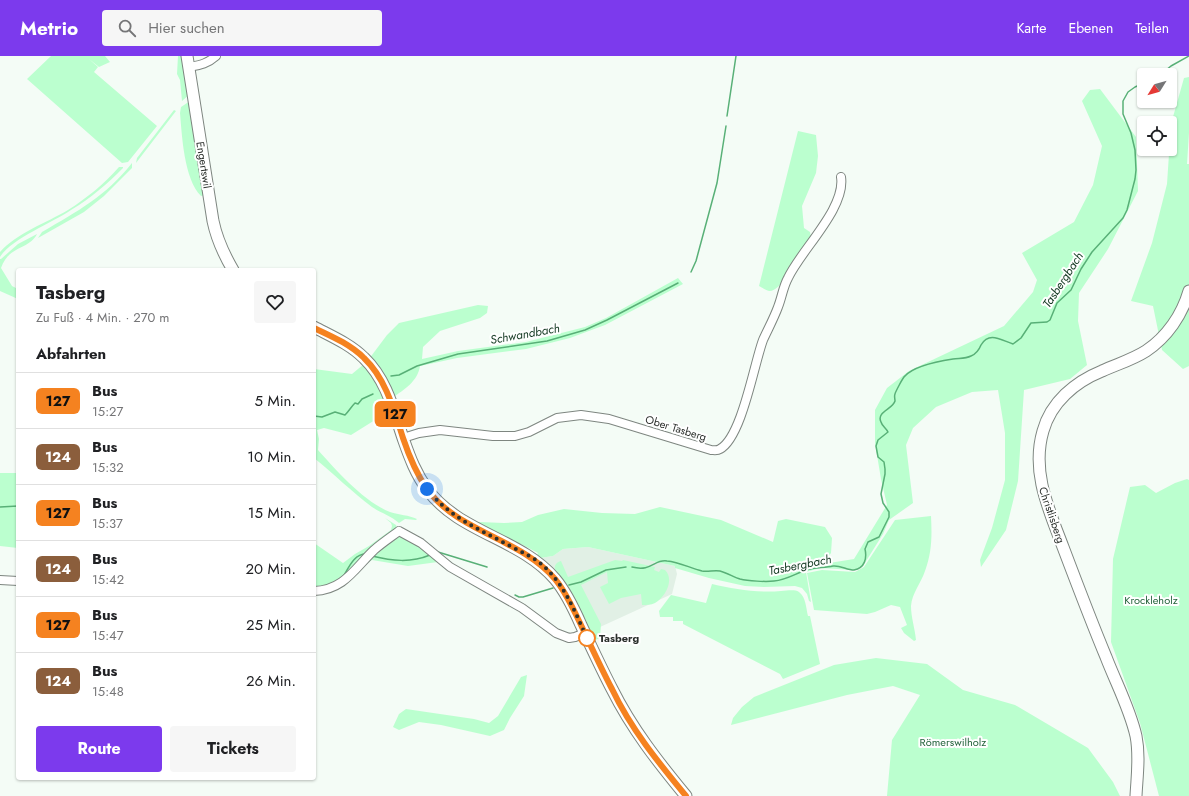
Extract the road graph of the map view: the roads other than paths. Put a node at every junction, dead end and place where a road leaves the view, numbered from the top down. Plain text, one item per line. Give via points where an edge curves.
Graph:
1 (216, 56) edge
2 (188, 62) edge
3 (841, 177) dead end
4 (232, 268) edge
5 (1189, 291) edge
6 (316, 329) edge
7 (403, 438) junction
8 (0, 580) edge
9 (16, 581) edge
10 (316, 591) edge
11 (585, 633) junction
12 (686, 796) edge
13 (1136, 796) edge

1 - 2 street via 202,65
2 - 4 main road, Engertswil via 217,240
3 - 7 street, Ober Tasberg via 840,194 832,210 787,279 761,345 742,414 730,439 722,448 711,450 609,419 581,415 557,418 509,437 440,430
5 - 13 main road, Christlisberg via 1177,318 1155,344 1134,357 1084,380 1063,397 1045,423 1040,447 1039,471 1044,497 1133,726 1138,752
6 - 7 main road via 336,337 364,357 378,375 390,399
7 - 11 main road via 418,476 436,500 456,516 544,567 565,592
8 - 9 street
10 - 11 street via 334,587 349,577 399,528 450,567 522,608 556,633 569,638
11 - 12 main road via 631,723

